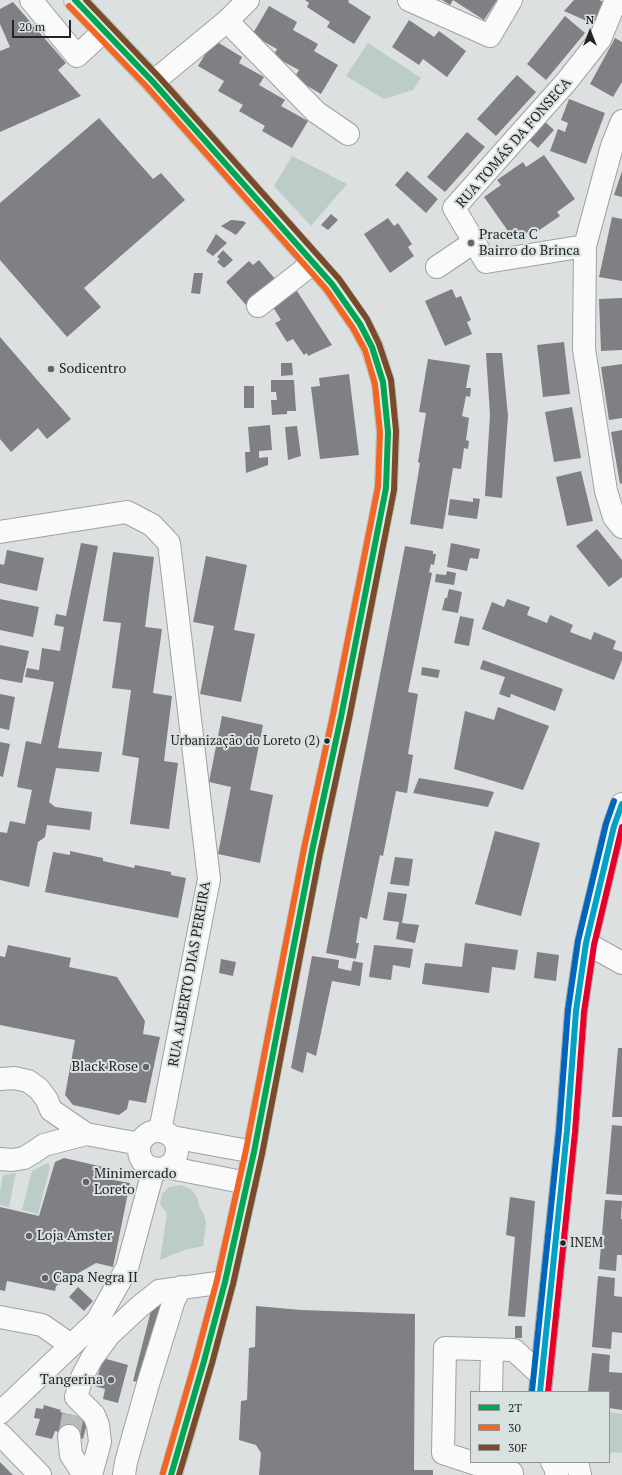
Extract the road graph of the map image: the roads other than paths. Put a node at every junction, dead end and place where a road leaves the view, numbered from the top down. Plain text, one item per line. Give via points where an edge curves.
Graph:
1 (30, 0) edge
2 (75, 0) edge
3 (409, 0) edge
4 (511, 0) edge
5 (616, 0) edge
6 (236, 8) edge
7 (104, 31) junction
8 (153, 82) junction
9 (622, 121) edge
10 (348, 134) dead end
11 (474, 242) junction
12 (585, 246) junction
13 (313, 263) junction
14 (437, 267) dead end
15 (258, 306) dead end
16 (622, 527) edge
17 (0, 532) edge
18 (622, 804) edge
19 (586, 943) junction
20 (622, 963) edge
21 (0, 1079) edge
22 (86, 1134) junction
23 (166, 1134) junction
24 (140, 1144) junction
25 (254, 1152) junction
26 (0, 1159) edge
27 (160, 1168) junction
28 (247, 1183) junction
29 (225, 1282) junction
30 (181, 1287) junction
31 (0, 1317) edge
32 (71, 1345) junction
33 (492, 1350) junction
34 (541, 1384) edge
35 (491, 1391) edge
36 (0, 1413) edge
37 (73, 1416) junction
38 (0, 1434) edge
39 (470, 1460) edge
40 (553, 1463) edge
41 (489, 1465) edge
42 (513, 1470) edge
43 (40, 1475) edge
44 (84, 1475) edge
45 (91, 1475) edge
46 (124, 1475) edge
47 (171, 1475) edge
48 (557, 1475) edge

1 - 7 street via 77,56
2 - 7 main road
3 - 4 street via 490,36
5 - 11 street, RUA TOMÁS DA FONSECA via 600,39 567,81 454,208
6 - 8 street
6 - 10 street via 316,112
7 - 8 main road
8 - 13 main road
9 - 12 street via 612,146
11 - 12 street, RUA TOMÁS DA FONSECA via 486,262
11 - 14 street
12 - 16 street via 584,349 606,491 614,517
13 - 15 street
13 - 25 main road via 360,324 372,347 384,382 388,432 386,488
17 - 23 street, RUA ALBERTO DIAS PEREIRA via 127,512 152,525 169,543 208,879
18 - 19 street via 614,826
19 - 20 street
19 - 34 street via 576,1011 567,1131
21 - 22 street via 28,1081 39,1089 51,1110
22 - 24 street
22 - 26 street via 44,1145 24,1158
23 - 24 street via 153,1131 142,1138
23 - 25 street
23 - 27 street via 177,1147 176,1153 175,1158
24 - 27 street via 139,1151 143,1162
25 - 28 main road
27 - 28 street
27 - 32 street via 127,1268 97,1321
28 - 29 main road
29 - 30 street
29 - 47 main road
30 - 37 street via 160,1291 109,1335 82,1377
30 - 46 street via 174,1300 148,1384
31 - 32 street via 42,1325
32 - 36 street
33 - 34 street via 514,1350
33 - 35 street
33 - 39 street via 445,1348 443,1453
37 - 44 street via 70,1455
37 - 45 street via 94,1415 98,1426 100,1442
38 - 43 street
40 - 48 street
41 - 42 street via 500,1472

